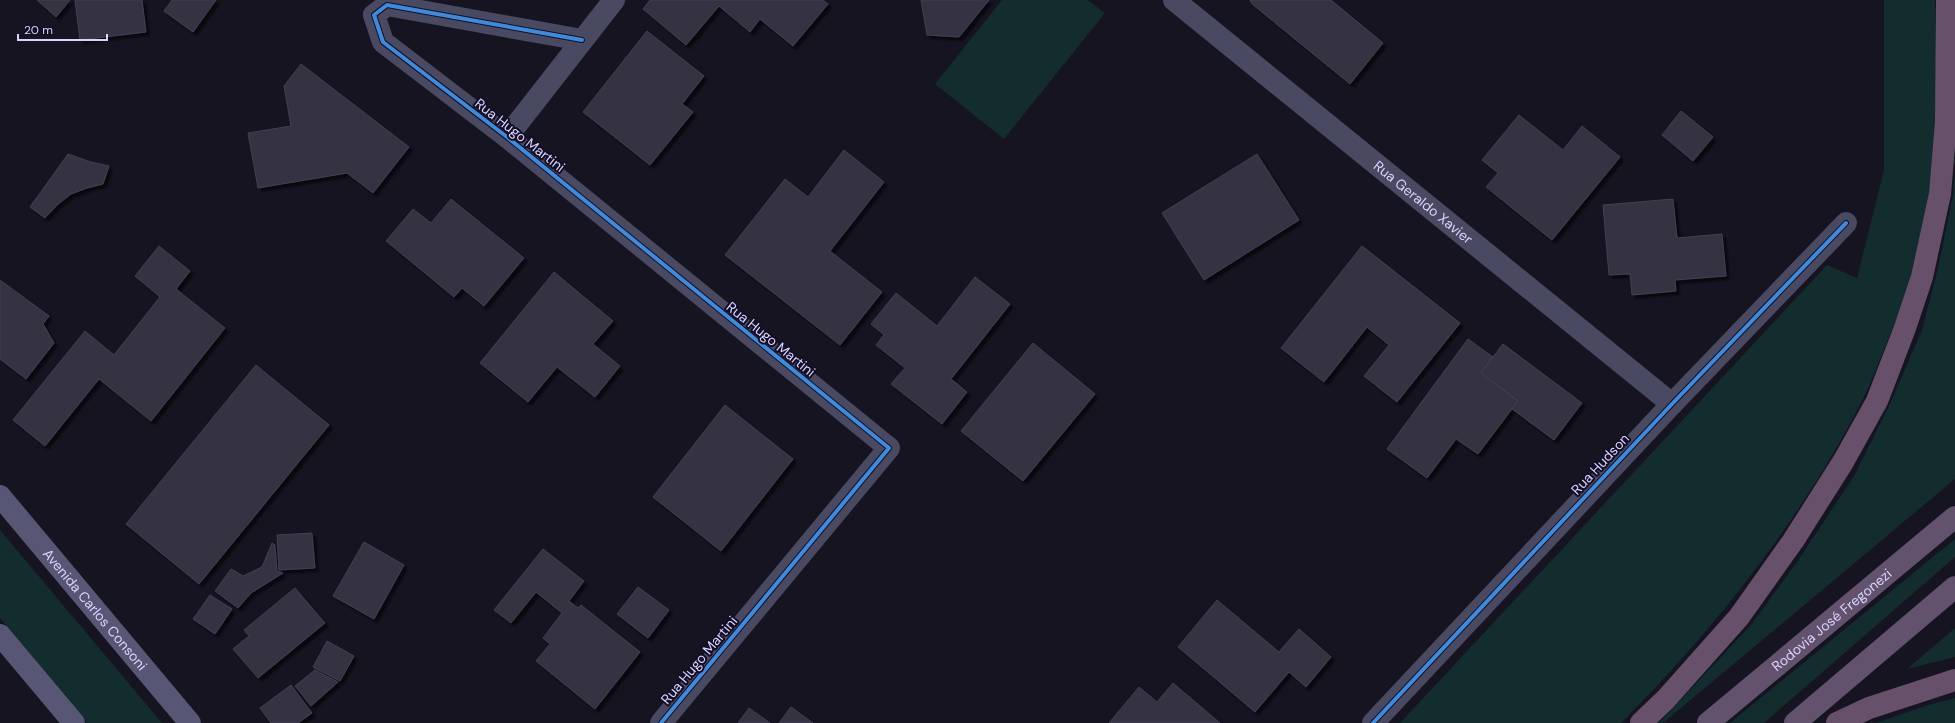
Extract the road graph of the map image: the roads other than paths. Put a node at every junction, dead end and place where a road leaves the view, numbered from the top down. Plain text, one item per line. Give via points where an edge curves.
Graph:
1 (614, 0) edge
2 (1947, 0) edge
3 (1180, 2) edge
4 (582, 40) junction
5 (507, 137) junction
6 (1846, 223) dead end
7 (1672, 404) junction
8 (0, 496) edge
9 (1955, 517) edge
10 (1955, 587) edge
11 (0, 635) edge
12 (1955, 680) edge
13 (74, 723) edge
14 (190, 723) edge
15 (661, 723) edge
16 (1373, 723) edge
17 (1642, 723) edge
18 (1708, 723) edge
19 (1795, 723) edge
20 (1837, 723) edge

1 - 4 street, Rua Hugo Martini
2 - 17 highway via 1946,122 1940,194 1922,278 1877,401 1844,462 1739,617
3 - 7 street, Rua Geraldo Xavier
4 - 5 street, Rua Hugo Martini
4 - 5 street, Rua Hugo Martini via 387,5 374,15 383,42
5 - 15 street, Rua Hugo Martini via 889,448
6 - 7 street, Rua Hudson
7 - 16 street, Rua Hudson
8 - 14 main road, Avenida Carlos Consoni
9 - 18 highway, Rodovia José Fregonezi
10 - 19 highway
11 - 13 main road
12 - 20 highway via 1869,708

